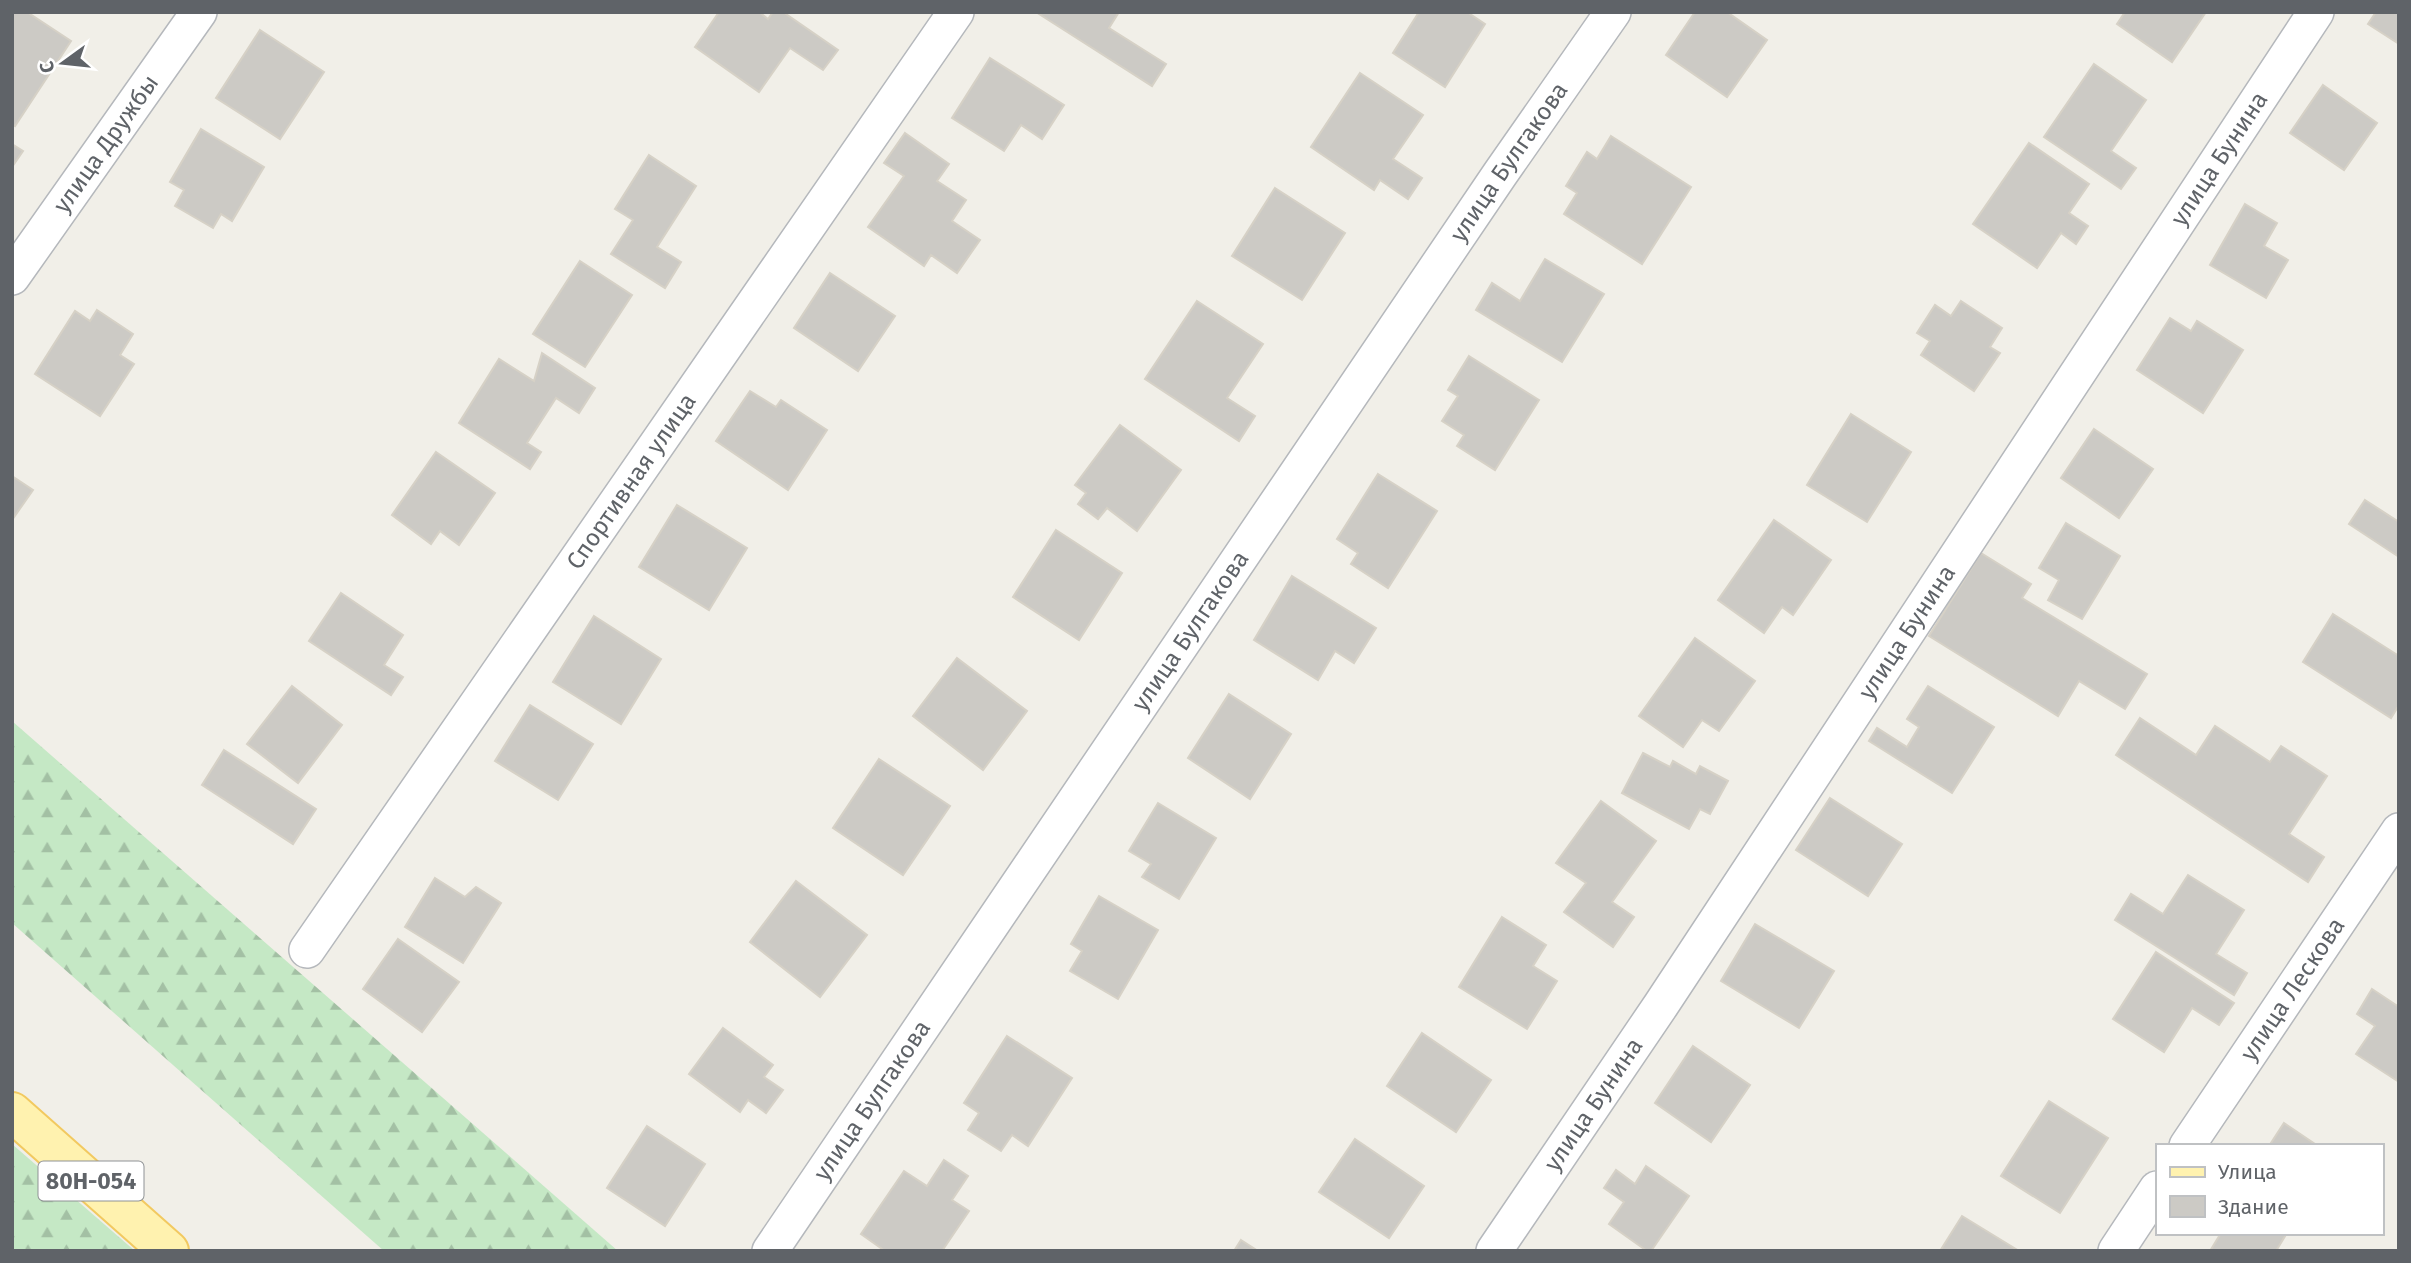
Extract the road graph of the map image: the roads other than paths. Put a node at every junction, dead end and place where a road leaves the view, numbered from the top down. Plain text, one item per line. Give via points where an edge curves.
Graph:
1 (199, 12) edge
2 (956, 12) edge
3 (1613, 12) edge
4 (2316, 12) edge
5 (12, 277) edge
6 (2399, 831) edge
7 (307, 950) dead end
8 (12, 1112) edge
9 (2188, 1144) edge
10 (2156, 1191) edge
11 (169, 1251) edge
12 (770, 1251) edge
13 (1493, 1251) edge
14 (2116, 1251) edge

1 - 5 street, улица Дружбы
2 - 7 street, Спортивная улица
3 - 12 street, улица Булгакова
4 - 13 street, улица Бунина via 1661,1005
6 - 9 street, улица Лескова
8 - 11 main road, 80Н-054
10 - 14 street

